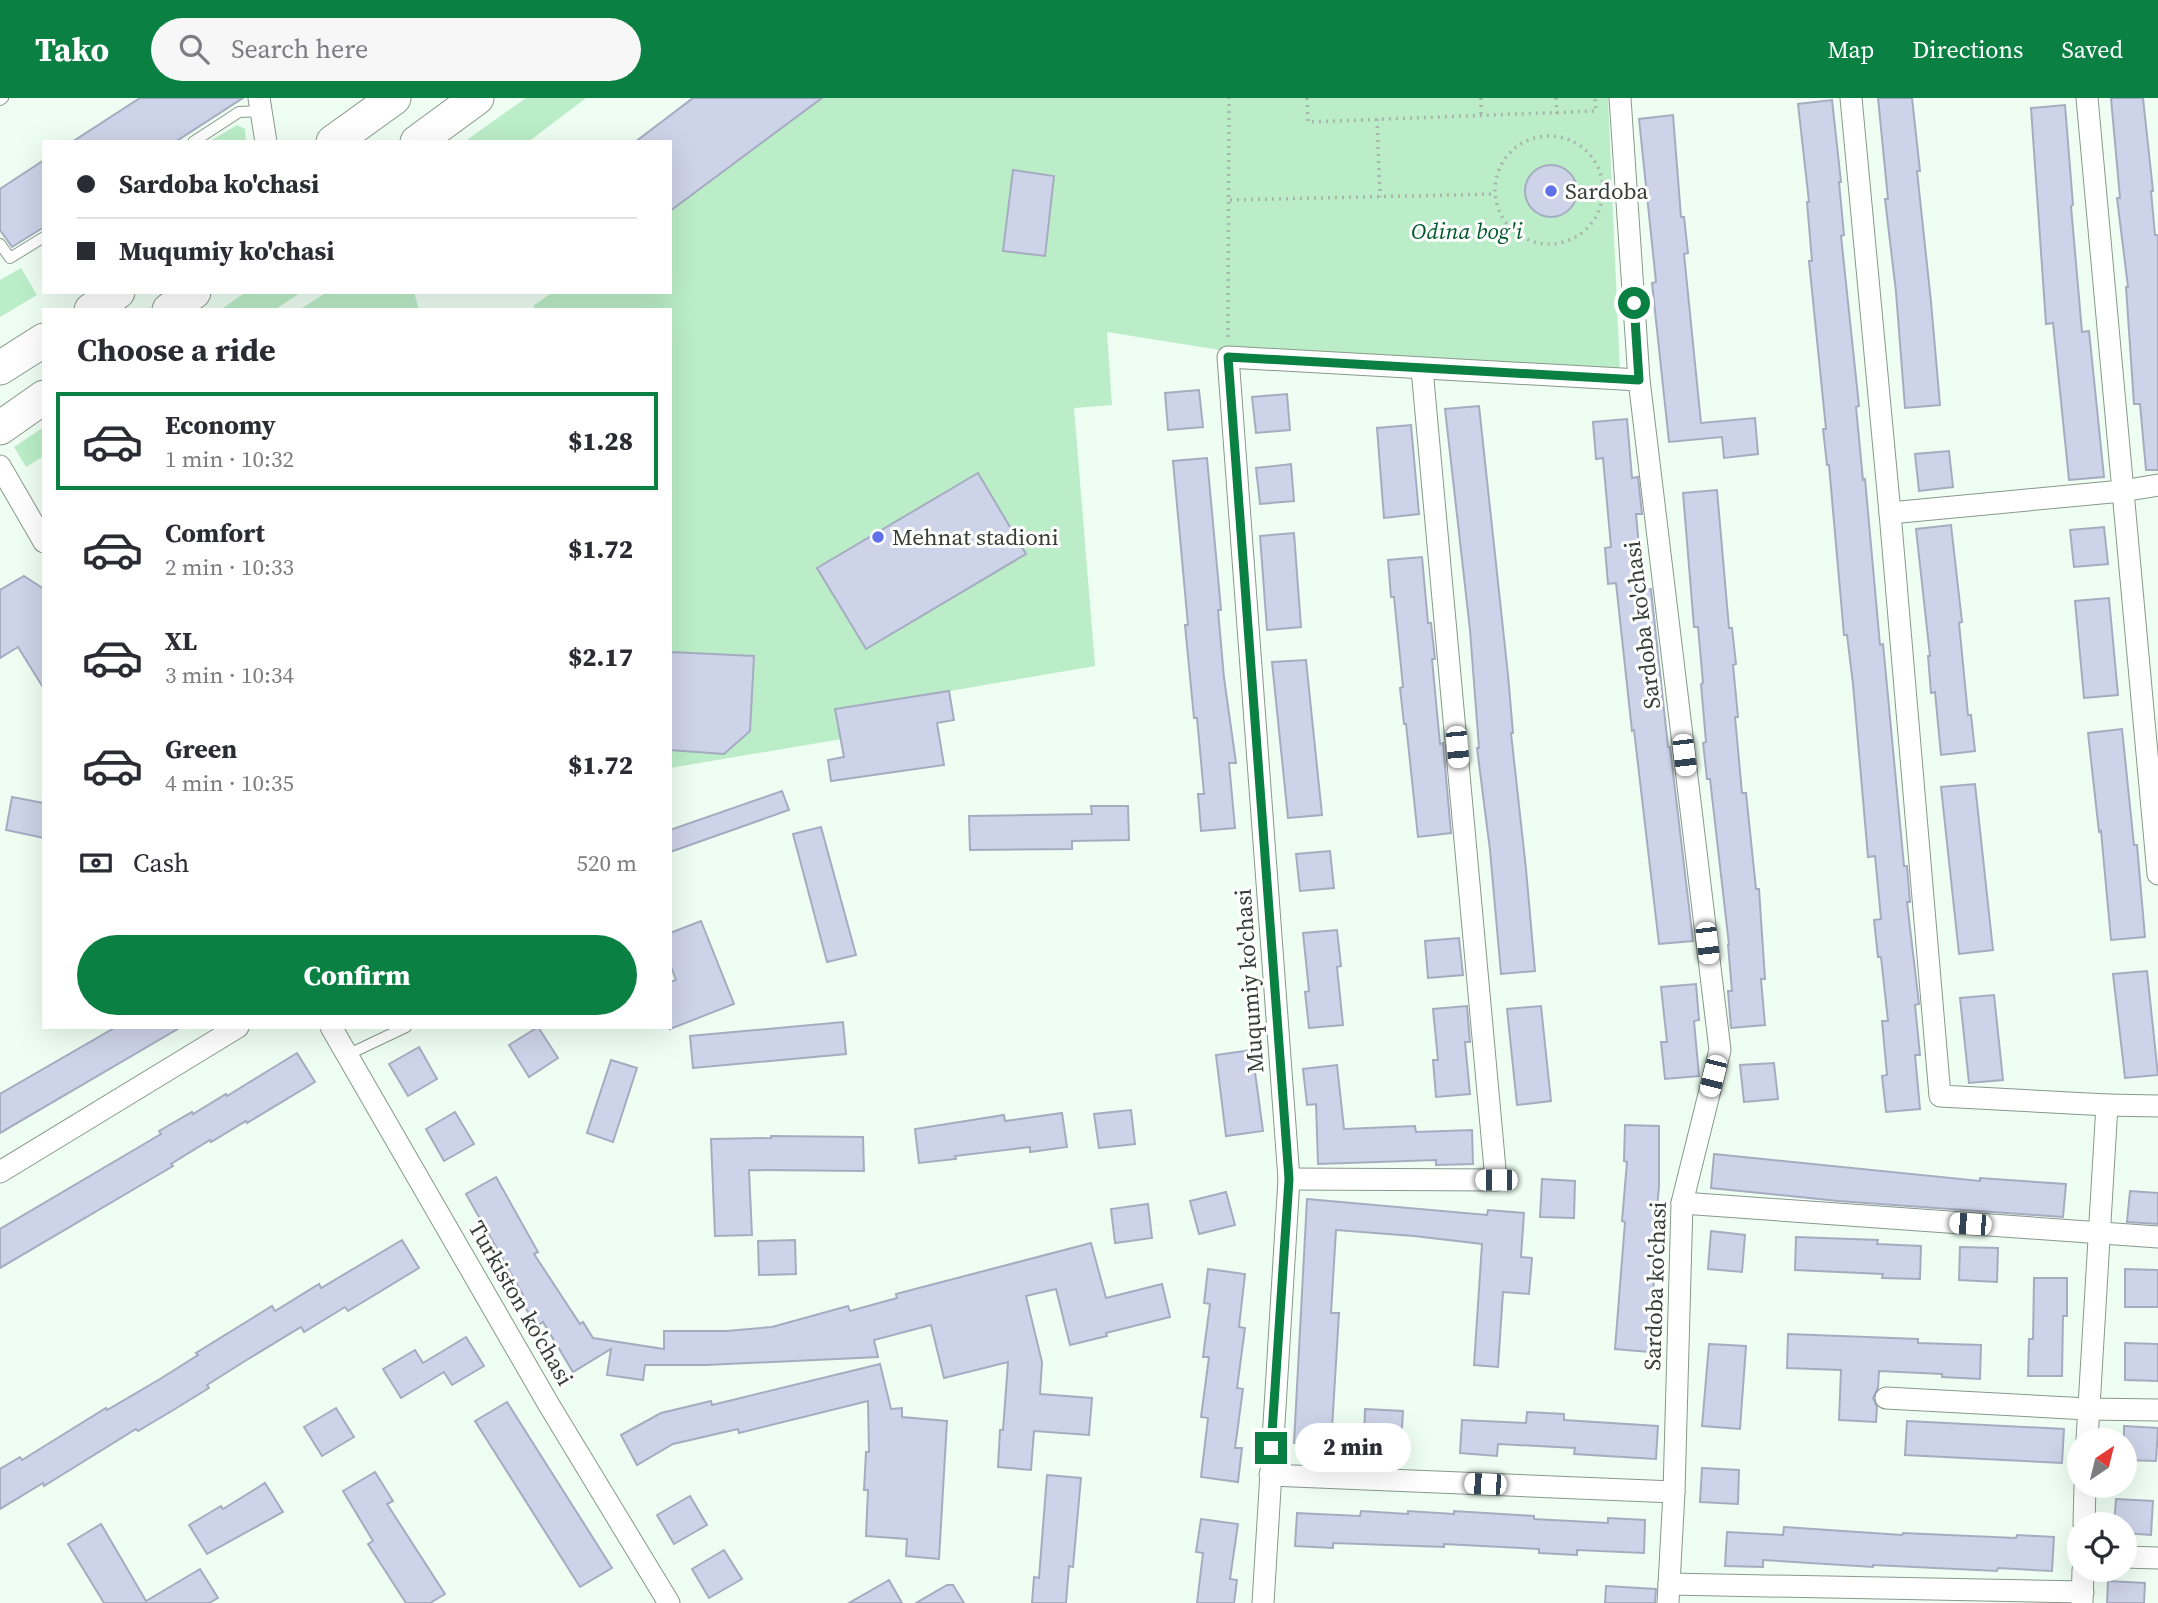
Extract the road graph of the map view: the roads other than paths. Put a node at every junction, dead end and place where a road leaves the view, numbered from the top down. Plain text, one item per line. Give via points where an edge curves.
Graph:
1 (394, 98) edge
2 (477, 98) edge
3 (1620, 98) edge
4 (1852, 98) edge
5 (2087, 98) edge
6 (260, 105) edge
7 (196, 140) edge
8 (266, 140) edge
9 (336, 140) edge
10 (420, 140) edge
11 (42, 238) edge
12 (0, 244) edge
13 (115, 294) edge
14 (191, 294) edge
15 (94, 308) edge
16 (172, 308) edge
17 (42, 341) edge
18 (0, 368) edge
19 (1422, 369) junction
20 (1639, 380) junction
21 (42, 398) edge
22 (0, 428) edge
23 (0, 466) edge
24 (2158, 485) edge
25 (2122, 491) junction
26 (1890, 513) junction
27 (42, 539) edge
28 (2158, 874) edge
29 (235, 1029) edge
30 (332, 1029) edge
31 (402, 1029) edge
32 (347, 1055) junction
33 (2108, 1105) junction
34 (2158, 1106) edge
35 (0, 1172) edge
36 (1289, 1179) junction
37 (1682, 1203) junction
38 (2101, 1233) junction
39 (2158, 1237) edge
40 (1886, 1398) dead end
41 (2088, 1409) junction
42 (2158, 1410) edge
43 (2087, 1428) edge
44 (1270, 1475) junction
45 (1674, 1492) junction
46 (2137, 1557) edge
47 (2158, 1558) edge
48 (1669, 1593) edge
49 (2082, 1598) edge
50 (669, 1603) edge
51 (1263, 1603) edge

1 - 9 main road
2 - 10 main road
3 - 20 street, Sardoba ko'chasi
4 - 26 street
5 - 25 street
6 - 7 lane
6 - 8 street
11 - 12 lane via 10,258
13 - 15 main road
14 - 16 main road
17 - 18 main road
19 - 20 street
19 - 36 street, Muqumiy ko'chasi via 1228,357
19 - 36 street via 1496,1180
20 - 37 street, Sardoba ko'chasi via 1720,1050
21 - 22 main road
23 - 27 street
24 - 25 street
25 - 26 street
25 - 28 street
26 - 33 street via 1940,1096
29 - 35 street
30 - 32 street, Turkiston ko'chasi
31 - 32 lane
32 - 50 street, Turkiston ko'chasi
33 - 34 street
33 - 38 street
36 - 44 street, Muqumiy ko'chasi
37 - 38 street
37 - 45 street, Sardoba ko'chasi
38 - 39 street
38 - 41 street
40 - 41 street
41 - 42 street
41 - 43 street
44 - 45 street
44 - 51 street, Muqumiy ko'chasi
45 - 48 street, Sardoba ko'chasi
46 - 47 street
48 - 49 street

